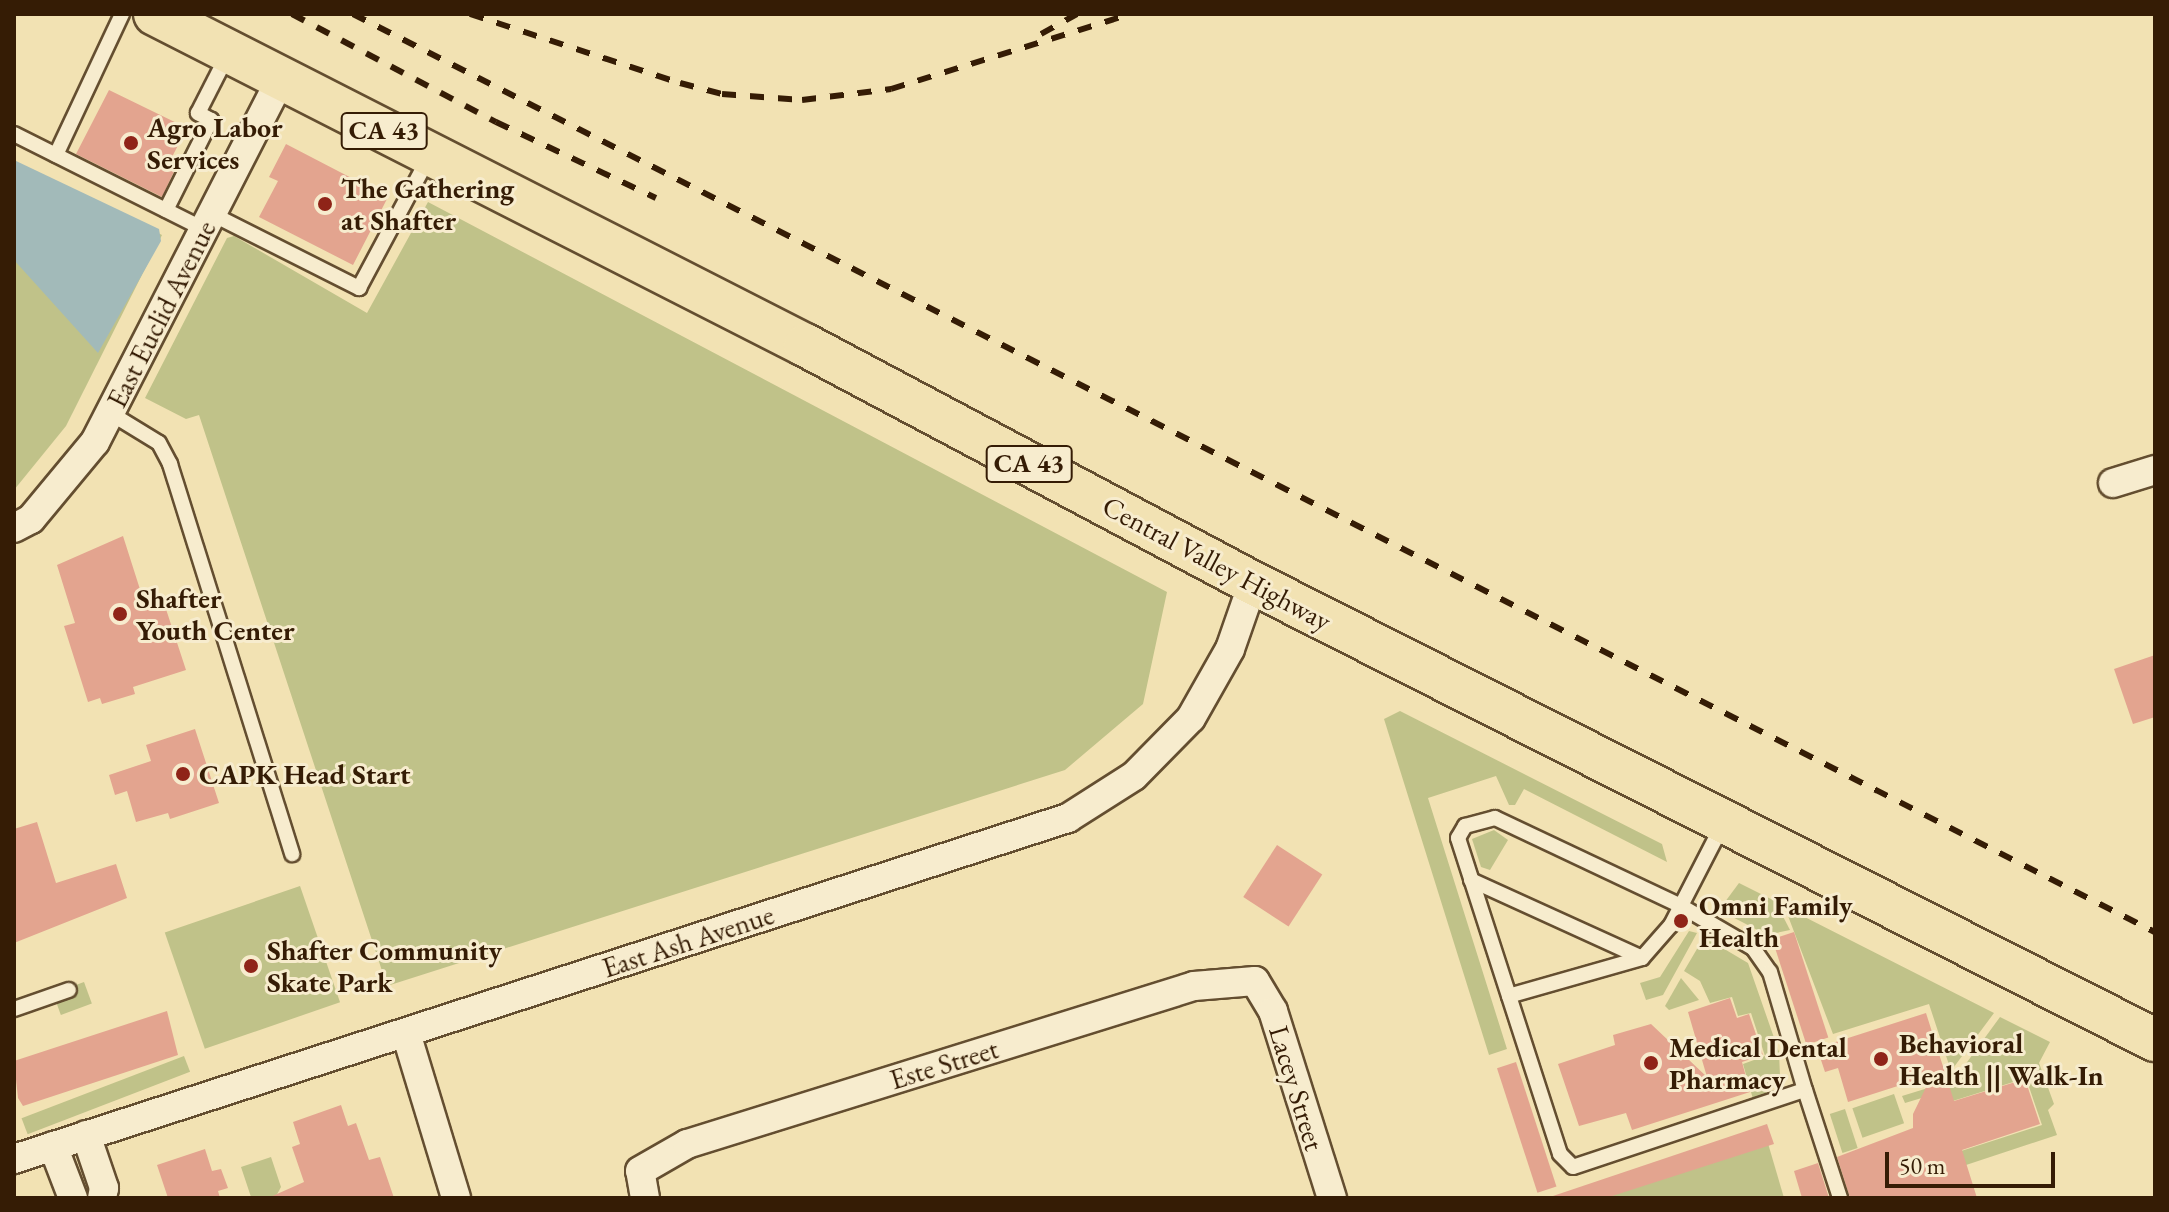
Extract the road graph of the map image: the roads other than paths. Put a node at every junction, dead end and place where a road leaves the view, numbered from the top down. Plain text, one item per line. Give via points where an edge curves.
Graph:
1 (122, 14) edge
2 (155, 14) edge
3 (229, 52) junction
4 (281, 78) junction
5 (14, 134) edge
6 (431, 154) junction
7 (56, 155) junction
8 (166, 210) junction
9 (208, 221) junction
10 (110, 413) junction
11 (2155, 470) edge
12 (2113, 483) dead end
13 (14, 528) edge
14 (1253, 583) junction
15 (1724, 823) junction
16 (292, 854) dead end
17 (1471, 880) junction
18 (1681, 906) junction
19 (1642, 958) junction
20 (1255, 981) joint
21 (69, 990) dead end
22 (1509, 996) junction
23 (14, 1009) edge
24 (406, 1033) junction
25 (2155, 1040) edge
26 (1805, 1090) junction
27 (86, 1135) junction
28 (53, 1146) junction
29 (14, 1159) edge
30 (643, 1184) edge
31 (73, 1198) edge
32 (102, 1198) edge
33 (456, 1198) edge
34 (1332, 1198) edge
35 (1840, 1198) edge

1 - 7 lane
2 - 3 main road, Central Valley Highway / CA 43
3 - 4 main road, Central Valley Highway / CA 43
3 - 8 lane via 198,113 211,120
4 - 6 main road, Central Valley Highway / CA 43
4 - 9 street, East Euclid Avenue
5 - 7 lane
6 - 9 lane via 359,288
6 - 14 main road, Central Valley Highway / CA 43
7 - 8 lane
8 - 9 lane
9 - 10 street, East Euclid Avenue
10 - 13 street, East Euclid Avenue via 95,442 31,519
10 - 16 lane via 159,443 170,464
11 - 12 street
14 - 15 main road, Central Valley Highway / CA 43
14 - 24 street, East Ash Avenue via 1230,649 1191,718 1134,776 1068,818
15 - 18 lane
15 - 25 main road, Central Valley Highway / CA 43
17 - 18 lane via 1458,838 1462,830 1473,823 1505,819
17 - 19 lane
17 - 22 lane
18 - 19 lane
18 - 26 lane via 1753,948 1764,960
19 - 22 lane
20 - 30 street, Este Street via 1194,986 687,1144
20 - 34 street, Lacey Street via 1273,1011
21 - 23 lane
22 - 26 lane via 1560,1154 1573,1167
24 - 27 street, East Ash Avenue
24 - 33 street
26 - 35 lane
27 - 28 street, East Ash Avenue
27 - 32 street via 104,1188
28 - 29 street, East Ash Avenue
28 - 31 street

